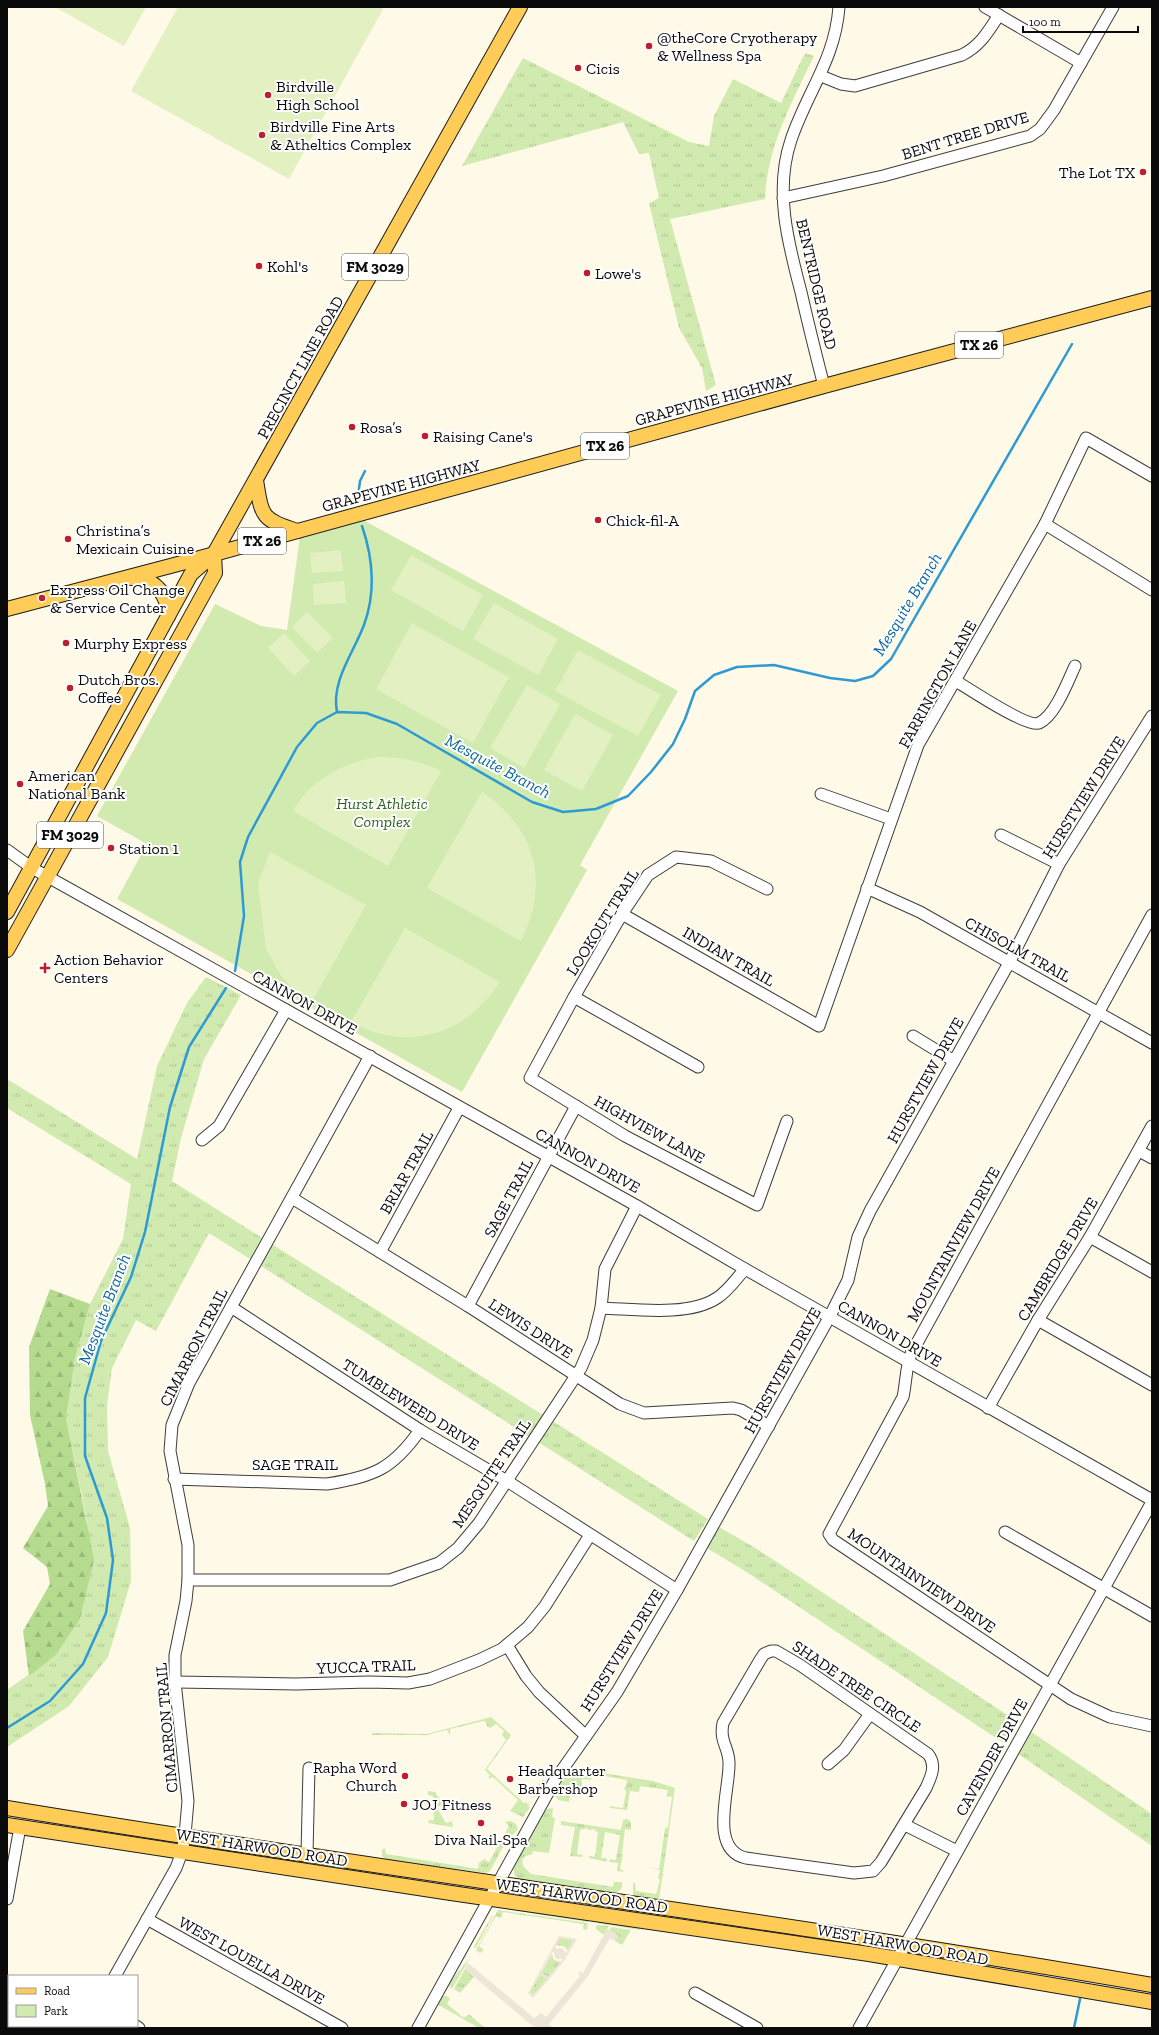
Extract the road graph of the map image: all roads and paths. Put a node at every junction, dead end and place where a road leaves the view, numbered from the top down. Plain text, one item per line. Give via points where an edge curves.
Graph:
1 (520, 7) edge
2 (839, 7) edge
3 (985, 7) edge
4 (1113, 7) edge
5 (999, 15) junction
6 (1081, 63) junction
7 (821, 76) junction
8 (783, 198) junction
9 (1152, 298) edge
10 (824, 386) junction
11 (1152, 476) edge
12 (256, 480) junction
13 (1045, 524) junction
14 (298, 531) junction
15 (214, 554) junction
16 (120, 579) junction
17 (1152, 590) edge
18 (7, 609) edge
19 (168, 616) junction
20 (1075, 666) dead end
21 (134, 680) junction
22 (956, 681) junction
23 (1152, 716) edge
24 (108, 728) junction
25 (124, 737) junction
26 (107, 769) junction
27 (821, 794) dead end
28 (891, 819) junction
29 (1001, 835) dead end
30 (7, 850) edge
31 (1059, 864) junction
32 (32, 868) junction
33 (47, 876) junction
34 (867, 888) junction
35 (767, 889) dead end
36 (7, 912) edge
37 (622, 914) junction
38 (1152, 915) edge
39 (7, 950) edge
40 (1010, 963) junction
41 (574, 997) junction
42 (286, 1010) junction
43 (1099, 1012) junction
44 (819, 1026) joint
45 (914, 1036) dead end
46 (1152, 1043) edge
47 (370, 1056) junction
48 (954, 1061) junction
49 (698, 1067) dead end
50 (530, 1078) joint
51 (576, 1106) junction
52 (459, 1108) junction
53 (788, 1121) dead end
54 (1152, 1126) edge
55 (202, 1140) dead end
56 (1139, 1151) junction
57 (548, 1157) junction
58 (1152, 1158) edge
59 (292, 1198) junction
60 (637, 1206) junction
61 (1090, 1237) junction
62 (380, 1252) junction
63 (745, 1269) junction
64 (1152, 1272) edge
65 (468, 1306) junction
66 (231, 1307) junction
67 (601, 1308) junction
68 (830, 1316) junction
69 (1038, 1320) junction
70 (907, 1362) junction
71 (575, 1376) junction
72 (1152, 1385) edge
73 (988, 1408) junction
74 (769, 1426) junction
75 (420, 1430) junction
76 (174, 1478) junction
77 (507, 1481) junction
78 (1152, 1501) edge
79 (1005, 1532) dead end
80 (590, 1535) junction
81 (188, 1580) junction
82 (1104, 1589) junction
83 (677, 1590) junction
84 (1152, 1616) edge
85 (507, 1645) junction
86 (176, 1682) junction
87 (1050, 1685) junction
88 (870, 1714) junction
89 (1152, 1726) edge
90 (586, 1736) junction
91 (828, 1764) dead end
92 (309, 1768) dead end
93 (7, 1808) edge
94 (904, 1825) junction
95 (13, 1826) edge
96 (185, 1835) junction
97 (957, 1851) junction
98 (182, 1852) junction
99 (307, 1854) junction
100 (498, 1883) junction
101 (489, 1898) junction
102 (7, 1899) edge
103 (147, 1919) junction
104 (906, 1944) junction
105 (898, 1959) junction
106 (116, 1975) edge
107 (1152, 1985) edge
108 (695, 1993) dead end
109 (1152, 2002) edge
110 (342, 2028) edge
111 (418, 2028) edge
112 (757, 2028) edge
113 (859, 2028) edge

1 - 12 main road, PRECINCT LINE ROAD / FM 3029
2 - 7 street, BENTRIDGE ROAD via 833,44
3 - 5 street
4 - 6 street, BENT TREE DRIVE
5 - 6 street
5 - 7 street via 984,39 962,55 855,86 841,84
6 - 8 street, BENT TREE DRIVE via 1054,110 1040,129 1030,136 883,176
7 - 8 street, BENTRIDGE ROAD via 791,140 786,158
8 - 10 street, BENTRIDGE ROAD via 785,228
9 - 10 main road, GRAPEVINE HIGHWAY / TX 26
10 - 14 main road, GRAPEVINE HIGHWAY / TX 26
11 - 13 street, FARRINGTON LANE via 1086,438
12 - 14 main road via 260,504 267,518 275,524
12 - 15 main road, PRECINCT LINE ROAD / FM 3029
13 - 17 street
13 - 22 street, FARRINGTON LANE
14 - 15 main road, GRAPEVINE HIGHWAY / TX 26
15 - 16 main road, GRAPEVINE HIGHWAY / TX 26
15 - 19 main road, PRECINCT LINE ROAD / FM 3029 via 191,574
15 - 25 main road, FM 3029 via 215,573
16 - 18 main road, GRAPEVINE HIGHWAY / TX 26
16 - 19 main road via 136,578 151,582 165,595
19 - 21 main road, PRECINCT LINE ROAD / FM 3029
20 - 22 street via 1057,702 1048,716 1038,724 1031,724 1018,718
21 - 24 main road, PRECINCT LINE ROAD / FM 3029
21 - 25 main road via 132,694 120,724
22 - 28 street, FARRINGTON LANE via 918,745
23 - 31 street, HURSTVIEW DRIVE
24 - 26 main road via 114,735 104,760
24 - 32 main road, PRECINCT LINE ROAD / FM 3029
25 - 26 main road, FM 3029
26 - 33 main road, FM 3029
27 - 28 street
28 - 34 street, FARRINGTON LANE
29 - 31 street
30 - 32 street, CANNON DRIVE
31 - 40 street, HURSTVIEW DRIVE
32 - 33 street, CANNON DRIVE
32 - 36 main road, PRECINCT LINE ROAD / FM 3029
33 - 39 main road, FM 3029
33 - 42 street, CANNON DRIVE
34 - 40 street, CHISOLM TRAIL via 920,912
34 - 44 street, FARRINGTON LANE
35 - 37 street, LOOKOUT TRAIL via 711,861 676,857 648,875
37 - 41 street, LOOKOUT TRAIL
37 - 44 street, INDIAN TRAIL
38 - 43 street, MOUNTAINVIEW DRIVE
40 - 43 street, CHISOLM TRAIL
40 - 48 street, HURSTVIEW DRIVE
41 - 49 street
41 - 50 street, LOOKOUT TRAIL
42 - 47 street, CANNON DRIVE
42 - 55 street via 219,1126
43 - 46 street, CHISOLM TRAIL
43 - 70 street, MOUNTAINVIEW DRIVE
45 - 48 street
47 - 52 street, CANNON DRIVE
47 - 59 street, CIMARRON TRAIL
48 - 68 street, HURSTVIEW DRIVE via 865,1221 858,1237 848,1280
50 - 51 street, HIGHVIEW LANE
51 - 53 street, HIGHVIEW LANE via 625,1136 757,1205
51 - 57 street, SAGE TRAIL
52 - 57 street, CANNON DRIVE
52 - 62 street, BRIAR TRAIL
54 - 56 street, CAMBRIDGE DRIVE
56 - 58 street
56 - 61 street, CAMBRIDGE DRIVE
57 - 60 street, CANNON DRIVE
57 - 65 street, SAGE TRAIL
59 - 62 street, LEWIS DRIVE
59 - 66 street, CIMARRON TRAIL
60 - 63 street, CANNON DRIVE
60 - 67 street, MESQUITE TRAIL via 605,1269
61 - 64 street
61 - 69 street, CAMBRIDGE DRIVE
62 - 65 street, LEWIS DRIVE
63 - 67 street via 723,1294 700,1305 669,1310
63 - 68 street, CANNON DRIVE
65 - 71 street, LEWIS DRIVE
66 - 75 street, TUMBLEWEED DRIVE
66 - 76 street, CIMARRON TRAIL via 189,1383 172,1425 170,1451
67 - 71 street, MESQUITE TRAIL via 593,1340
68 - 70 street, CANNON DRIVE
68 - 74 street, HURSTVIEW DRIVE
69 - 72 street
69 - 73 street, CAMBRIDGE DRIVE
70 - 73 street, CANNON DRIVE
70 - 87 street, MOUNTAINVIEW DRIVE via 908,1373 903,1397 829,1534 833,1540
71 - 74 street, LEWIS DRIVE via 620,1404 644,1413 733,1408
71 - 77 street, MESQUITE TRAIL
73 - 78 street, CANNON DRIVE
74 - 83 street, HURSTVIEW DRIVE
75 - 76 street, SAGE TRAIL via 409,1446 385,1467 369,1475 341,1482 327,1484
75 - 77 street, TUMBLEWEED DRIVE
76 - 81 street, CIMARRON TRAIL via 188,1545
77 - 80 street, TUMBLEWEED DRIVE
77 - 81 street, MESQUITE TRAIL via 479,1524 458,1548 438,1563 408,1575 383,1580
78 - 82 street, CAVENDER DRIVE
79 - 82 street
80 - 83 street, TUMBLEWEED DRIVE
80 - 85 street, YUCCA TRAIL via 545,1606 528,1627
81 - 86 street, CIMARRON TRAIL via 175,1655
82 - 84 street
82 - 87 street, CAVENDER DRIVE
83 - 90 street, HURSTVIEW DRIVE via 617,1692
85 - 86 street, YUCCA TRAIL via 479,1660 430,1679 408,1683
85 - 90 street via 539,1692
86 - 96 street, CIMARRON TRAIL via 188,1801
87 - 89 street, MOUNTAINVIEW DRIVE via 1096,1712
87 - 97 street, CAVENDER DRIVE
88 - 91 street via 844,1750
88 - 94 street, SHADE TREE CIRCLE via 932,1759 931,1776
88 - 94 street, SHADE TREE CIRCLE via 776,1651 764,1654 723,1723 721,1734 730,1764 724,1822 725,1841 730,1851 746,1858 854,1873 869,1872 881,1862
90 - 100 street, HURSTVIEW DRIVE via 555,1780
92 - 99 street
93 - 96 main road, WEST HARWOOD ROAD
94 - 97 street
95 - 98 main road, WEST HARWOOD ROAD
95 - 102 street
96 - 98 street, CIMARRON TRAIL
96 - 99 main road, WEST HARWOOD ROAD
97 - 104 street, CAVENDER DRIVE
98 - 101 main road, WEST HARWOOD ROAD
98 - 103 street, CIMARRON TRAIL via 176,1868
99 - 100 main road, WEST HARWOOD ROAD
100 - 101 street, HURSTVIEW DRIVE
100 - 104 main road, WEST HARWOOD ROAD
101 - 105 main road, WEST HARWOOD ROAD
101 - 111 street, HURSTVIEW DRIVE
103 - 106 street, CIMARRON TRAIL
103 - 110 street, WEST LOUELLA DRIVE
104 - 105 street, CAVENDER DRIVE
104 - 107 main road, WEST HARWOOD ROAD
105 - 109 main road, WEST HARWOOD ROAD
105 - 113 street, CAVENDER DRIVE
108 - 112 street

